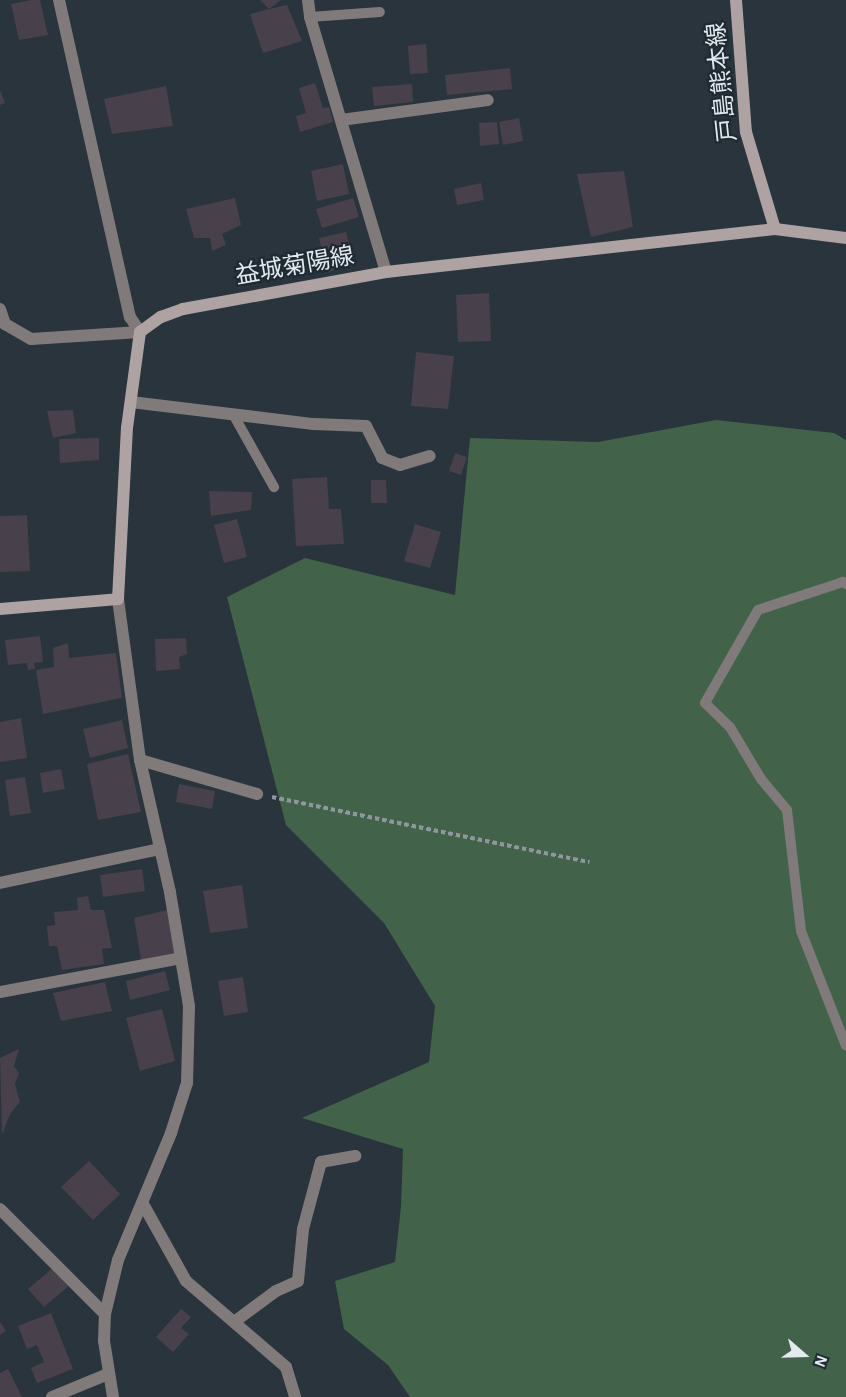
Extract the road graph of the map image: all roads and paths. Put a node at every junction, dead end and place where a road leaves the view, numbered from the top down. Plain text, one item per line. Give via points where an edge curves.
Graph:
1 (59, 0) edge
2 (308, 0) edge
3 (736, 0) edge
4 (380, 12) dead end
5 (310, 17) junction
6 (488, 100) dead end
7 (341, 120) junction
8 (775, 229) junction
9 (846, 238) edge
10 (386, 272) junction
11 (0, 309) edge
12 (141, 332) junction
13 (131, 402) junction
14 (233, 414) junction
15 (430, 456) dead end
16 (274, 487) dead end
17 (846, 584) edge
18 (117, 599) junction
19 (0, 609) edge
20 (140, 760) junction
21 (257, 794) joint
22 (160, 849) junction
23 (589, 862) dead end
24 (0, 883) edge
25 (181, 958) junction
26 (0, 992) edge
27 (846, 1046) edge
28 (355, 1156) dead end
29 (142, 1204) junction
30 (0, 1209) edge
31 (105, 1314) junction
32 (234, 1322) junction
33 (108, 1374) junction
34 (52, 1397) edge
35 (113, 1397) edge
36 (295, 1397) edge

1 - 12 street via 130,317
2 - 5 street
3 - 8 main road, 戸島熊本線 via 746,132
4 - 5 lane
5 - 7 street
6 - 7 street
7 - 10 street
8 - 9 main road, 益城菊陽線
8 - 10 main road, 益城菊陽線
10 - 12 main road, 益城菊陽線 via 183,309 161,317
11 - 12 street via 5,324 31,339
12 - 13 main road
13 - 14 street
13 - 18 main road
14 - 15 street via 366,426 382,458 400,465
14 - 16 lane
17 - 27 lane via 758,610 705,703 730,727 761,779 787,810 801,931
18 - 19 main road
18 - 20 street
20 - 21 street
20 - 22 street
21 - 23 path
22 - 24 street
22 - 25 street
25 - 26 street
25 - 29 street via 189,1006 187,1083
28 - 32 street via 321,1162 303,1229 298,1281 276,1291
29 - 31 street via 118,1260
29 - 32 street via 186,1281
30 - 31 street
31 - 33 street
32 - 36 street via 285,1367
33 - 34 street
33 - 35 street

